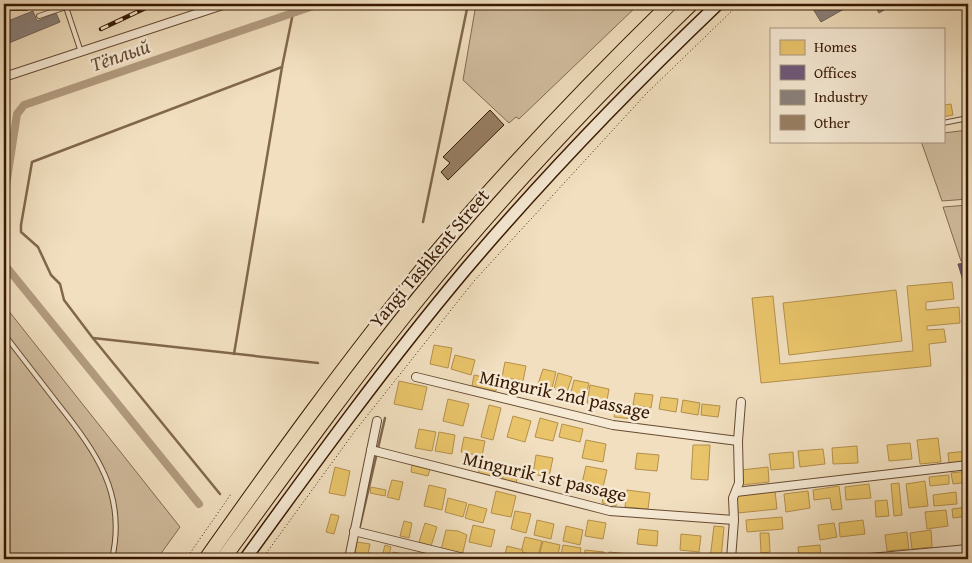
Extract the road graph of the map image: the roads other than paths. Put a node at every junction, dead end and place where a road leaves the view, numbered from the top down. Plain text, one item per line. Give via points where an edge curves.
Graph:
1 (226, 4) edge
2 (670, 4) edge
3 (691, 4) edge
4 (718, 4) edge
5 (65, 5) edge
6 (4, 8) edge
7 (26, 8) dead end
8 (39, 16) dead end
9 (81, 52) junction
10 (4, 77) edge
11 (968, 118) edge
12 (944, 123) edge
13 (4, 334) edge
14 (416, 377) dead end
15 (741, 402) dead end
16 (377, 421) dead end
17 (738, 441) junction
18 (372, 450) junction
19 (968, 464) edge
20 (736, 492) junction
21 (734, 520) junction
22 (358, 531) junction
23 (968, 549) edge
24 (112, 559) edge
25 (206, 559) edge
26 (223, 559) edge
27 (245, 559) edge
28 (348, 559) edge
29 (468, 559) edge
30 (731, 559) edge
31 (859, 559) edge

1 - 9 street
2 - 25 highway, Yangi Tashkent Street via 557,118 425,266 324,396
3 - 26 highway, Yangi Tashkent Street via 517,184 420,296 346,390
4 - 27 main road via 607,116 466,270 336,433
5 - 8 lane
5 - 9 lane
6 - 7 lane
9 - 10 street
11 - 12 lane
13 - 24 lane via 86,439 103,468 115,514
14 - 17 street, Mingurik 2nd passage via 613,425
15 - 17 street
16 - 18 street
17 - 20 street via 739,483
18 - 21 street, Mingurik 1st passage via 610,512
18 - 22 street
19 - 20 street
20 - 21 street via 733,498
21 - 30 street
22 - 28 street
22 - 29 street
23 - 31 street

